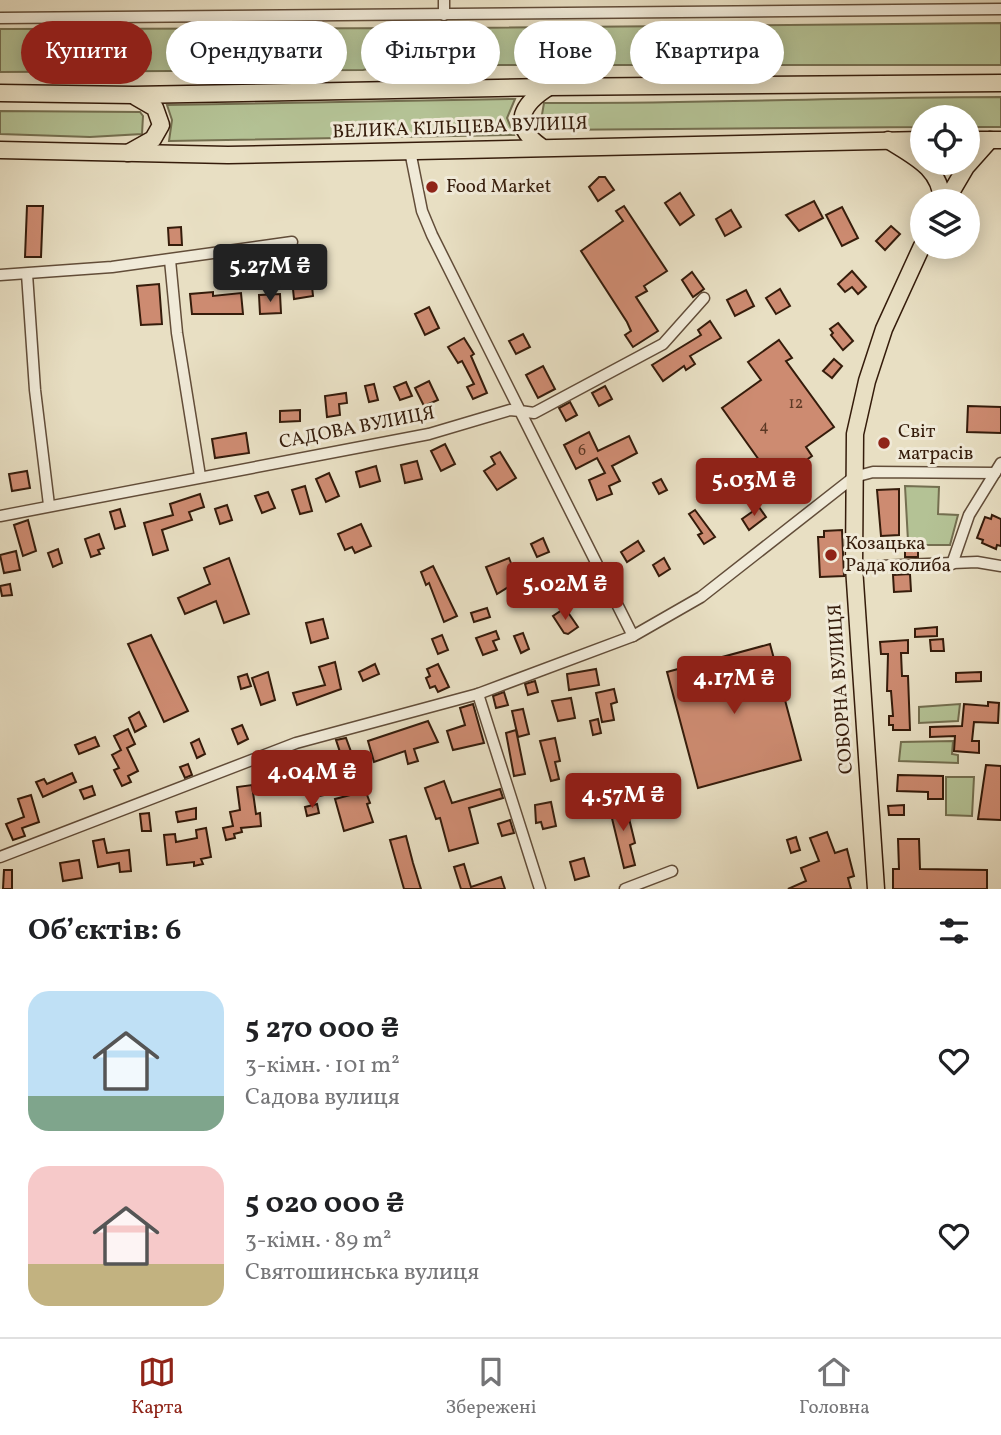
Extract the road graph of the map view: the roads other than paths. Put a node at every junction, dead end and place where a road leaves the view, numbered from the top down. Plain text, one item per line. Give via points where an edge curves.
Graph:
1 (444, 0) edge
2 (1001, 9) edge
3 (444, 15) junction
4 (0, 18) edge
5 (1001, 83) edge
6 (549, 87) junction
7 (0, 93) edge
8 (133, 95) junction
9 (888, 140) junction
10 (910, 140) edge
11 (995, 140) edge
12 (540, 146) junction
13 (0, 150) edge
14 (410, 151) junction
15 (126, 154) junction
16 (941, 189) edge
17 (952, 189) edge
18 (292, 242) dead end
19 (916, 259) edge
20 (170, 260) junction
21 (27, 274) junction
22 (0, 275) edge
23 (704, 298) dead end
24 (520, 411) junction
25 (1001, 463) edge
26 (995, 473) junction
27 (200, 476) junction
28 (854, 477) junction
29 (49, 505) junction
30 (0, 516) edge
31 (952, 564) junction
32 (1001, 566) edge
33 (854, 567) junction
34 (633, 636) junction
35 (478, 694) junction
36 (0, 857) edge
37 (672, 871) dead end
38 (540, 889) edge
39 (625, 889) edge
40 (876, 889) edge

1 - 3 street
2 - 3 street
3 - 4 street
5 - 6 main road
6 - 8 main road
6 - 12 main road via 533,97 522,121 524,131
7 - 8 main road
8 - 15 main road via 155,108 161,125 153,139
9 - 10 main road, ВЕЛИКА КІЛЬЦЕВА ВУЛИЦЯ
9 - 12 main road, ВЕЛИКА КІЛЬЦЕВА ВУЛИЦЯ
9 - 16 main road via 931,169
11 - 17 main road via 966,167
12 - 14 main road, ВЕЛИКА КІЛЬЦЕВА ВУЛИЦЯ
13 - 15 main road, ВЕЛИКА КІЛЬЦЕВА ВУЛИЦЯ
14 - 15 main road, ВЕЛИКА КІЛЬЦЕВА ВУЛИЦЯ
14 - 24 street via 422,211 432,235
18 - 20 street
19 - 28 main road, СОБОРНА ВУЛИЦЯ via 884,329 867,382 855,433
20 - 21 street
20 - 27 street
21 - 22 street
21 - 29 street
23 - 24 street, САДОВА ВУЛИЦЯ via 663,344 534,413
24 - 27 street, САДОВА ВУЛИЦЯ via 429,434
24 - 34 street
25 - 26 street
26 - 28 street via 873,472
26 - 31 street via 969,515
27 - 29 street, САДОВА ВУЛИЦЯ
28 - 33 main road, СОБОРНА ВУЛИЦЯ
28 - 34 street via 701,597
29 - 30 street, САДОВА ВУЛИЦЯ
31 - 32 street
31 - 33 street
33 - 40 main road, СОБОРНА ВУЛИЦЯ
34 - 35 street
35 - 36 street via 296,743
35 - 38 street
37 - 39 street

